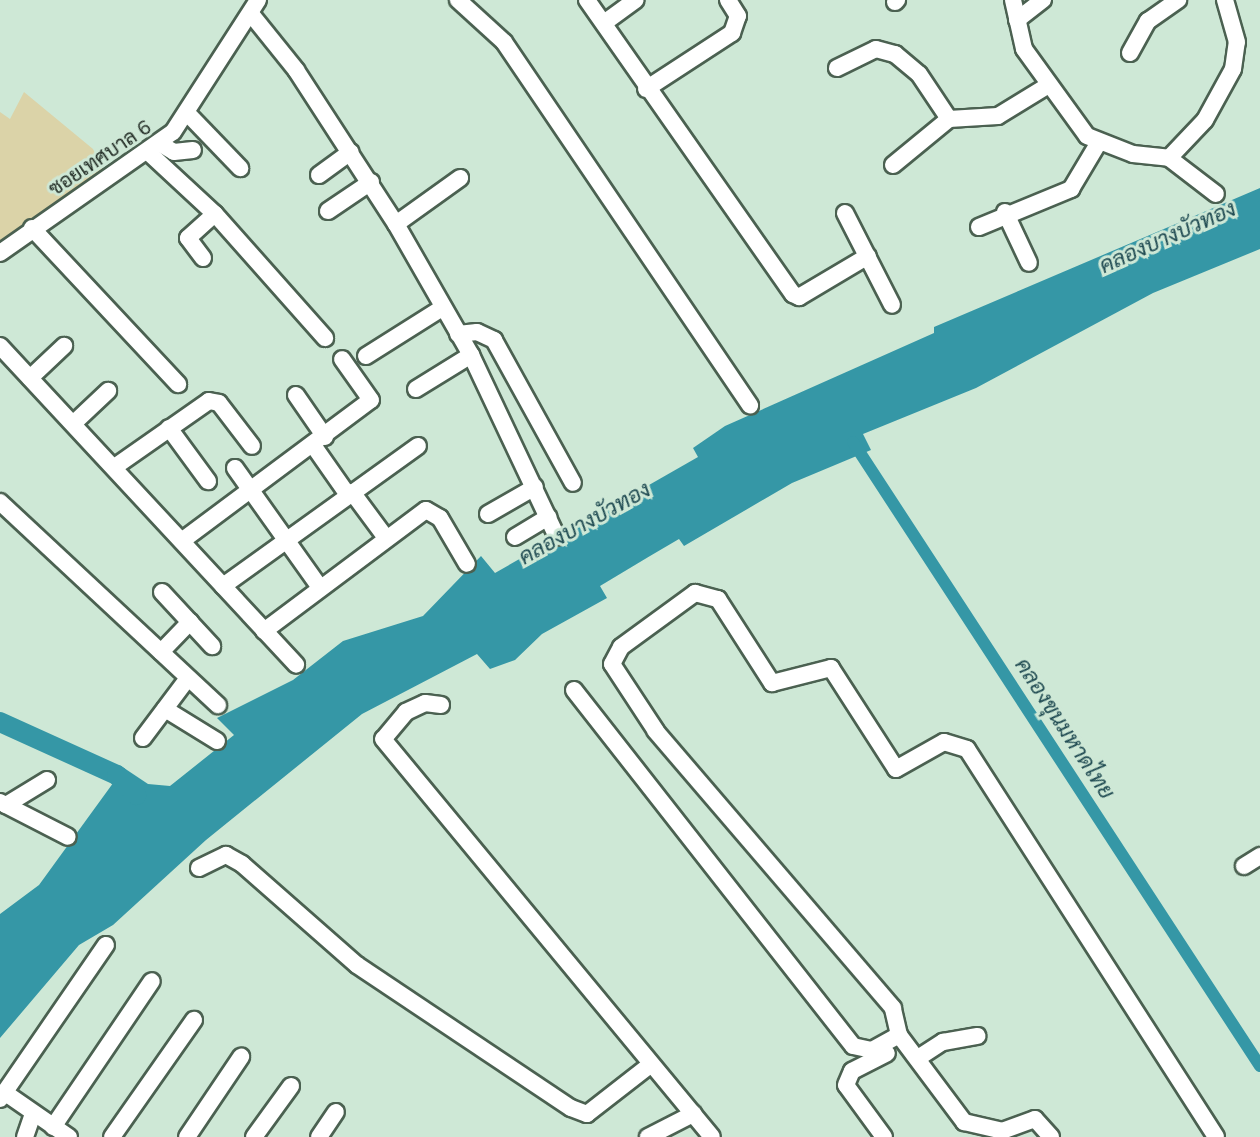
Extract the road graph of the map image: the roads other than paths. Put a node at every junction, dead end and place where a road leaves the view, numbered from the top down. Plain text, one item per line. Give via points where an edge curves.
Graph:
1 (458, 0) edge
2 (587, 0) edge
3 (636, 0) edge
4 (728, 0) edge
5 (1013, 0) edge
6 (1043, 0) edge
7 (1178, 0) edge
8 (1225, 0) edge
9 (254, 7) edge
10 (1017, 20) junction
11 (604, 23) junction
12 (1130, 53) dead end
13 (837, 68) dead end
14 (1047, 86) junction
15 (646, 89) junction
16 (189, 115) junction
17 (949, 119) junction
18 (1099, 142) junction
19 (154, 148) junction
20 (193, 150) dead end
21 (351, 152) junction
22 (1169, 158) junction
23 (893, 165) dead end
24 (240, 168) dead end
25 (319, 175) dead end
26 (460, 178) dead end
27 (371, 182) junction
28 (1216, 194) dead end
29 (328, 211) dead end
30 (1005, 212) junction
31 (845, 213) dead end
32 (215, 214) junction
33 (396, 224) junction
34 (979, 227) dead end
35 (32, 228) junction
36 (0, 253) edge
37 (868, 256) junction
38 (203, 258) dead end
39 (1029, 263) dead end
40 (892, 305) dead end
41 (442, 308) junction
42 (458, 334) junction
43 (325, 338) dead end
44 (0, 346) edge
45 (64, 346) dead end
46 (471, 355) junction
47 (366, 356) dead end
48 (342, 359) dead end
49 (30, 378) junction
50 (178, 384) dead end
51 (416, 389) dead end
52 (108, 391) dead end
53 (296, 395) dead end
54 (750, 406) dead end
55 (74, 423) junction
56 (169, 428) junction
57 (319, 441) junction
58 (252, 446) dead end
59 (418, 446) dead end
60 (116, 466) junction
61 (235, 468) dead end
62 (208, 481) dead end
63 (573, 483) dead end
64 (535, 487) junction
65 (249, 490) junction
66 (350, 494) junction
67 (0, 502) edge
68 (488, 514) dead end
69 (548, 517) junction
70 (515, 537) dead end
71 (557, 537) dead end
72 (386, 538) junction
73 (183, 540) junction
74 (284, 540) junction
75 (467, 564) dead end
76 (223, 586) junction
77 (319, 586) junction
78 (162, 592) dead end
79 (190, 622) junction
80 (264, 631) junction
81 (212, 646) dead end
82 (161, 652) junction
83 (296, 665) dead end
84 (188, 678) junction
85 (574, 690) dead end
86 (218, 705) dead end
87 (441, 705) dead end
88 (165, 709) junction
89 (143, 738) dead end
90 (217, 741) dead end
91 (47, 780) dead end
92 (3, 803) edge
93 (68, 837) dead end
94 (1260, 856) edge
95 (1244, 866) dead end
96 (199, 868) dead end
97 (106, 945) dead end
98 (152, 981) dead end
99 (194, 1020) dead end
100 (977, 1036) dead end
101 (903, 1039) junction
102 (241, 1057) dead end
103 (918, 1058) junction
104 (650, 1065) junction
105 (291, 1086) dead end
106 (2, 1095) edge
107 (336, 1112) dead end
108 (33, 1114) junction
109 (693, 1114) junction
110 (53, 1127) junction
111 (668, 1134) edge
112 (25, 1137) edge
113 (69, 1137) edge
114 (112, 1137) edge
115 (187, 1137) edge
116 (254, 1137) edge
117 (319, 1137) edge
118 (648, 1137) edge
119 (712, 1137) edge
120 (884, 1137) edge
121 (1051, 1137) edge
122 (1216, 1137) edge

1 - 54 street via 504,42
2 - 11 street
3 - 11 street
4 - 15 street via 738,16 732,33
5 - 10 street
6 - 10 street
7 - 12 street via 1148,21
8 - 22 street via 1237,42 1233,69 1205,120
9 - 16 street, ซอยเทศบาล 6
9 - 21 street
10 - 14 street via 1024,49
11 - 15 street
13 - 17 street via 876,49 895,54 919,74
14 - 17 street via 998,116
14 - 18 street via 1075,124
15 - 37 street via 796,296
16 - 19 street, ซอยเทศบาล 6
16 - 24 street
17 - 23 street
18 - 22 street
18 - 30 street via 1071,189
19 - 20 street
19 - 32 street
19 - 35 street, ซอยเทศบาล 6
21 - 25 street
21 - 27 street
22 - 28 street
26 - 33 street
27 - 29 street
27 - 33 street
30 - 34 street
30 - 39 street
31 - 37 street
32 - 38 street via 188,238
32 - 43 street
33 - 41 street
35 - 36 street, ซอยเทศบาล 6
35 - 50 street
37 - 40 street
41 - 42 street
41 - 47 street
42 - 46 street
42 - 63 street via 477,332 494,340
44 - 49 street
45 - 49 street
46 - 51 street
46 - 64 street
48 - 57 street via 371,400
49 - 55 street
52 - 55 street
53 - 57 street
55 - 60 street
56 - 58 street via 214,400
56 - 60 street
56 - 62 street
57 - 65 street
57 - 66 street
59 - 66 street
60 - 73 street
61 - 65 street
64 - 68 street
64 - 69 street
65 - 73 street
65 - 74 street
66 - 72 street
66 - 74 street
67 - 82 street
69 - 70 street
69 - 71 street
72 - 75 street via 434,511
72 - 77 street
73 - 76 street
74 - 76 street
74 - 77 street
76 - 80 street
77 - 80 street
78 - 79 street
79 - 81 street
79 - 82 street
80 - 83 street
82 - 84 street
84 - 86 street
84 - 88 street
85 - 101 street via 853,1046 872,1050
87 - 104 street via 425,703 406,712 383,739
88 - 89 street
88 - 90 street
91 - 92 street
92 - 93 street
94 - 95 street
96 - 104 street via 226,855 242,864 357,965 571,1108 587,1114
97 - 106 street
98 - 110 street
99 - 114 street
100 - 103 street via 943,1042
101 - 103 street
101 - 120 street via 848,1077 846,1085
101 - 122 street via 893,1008 664,741 612,664 621,647 695,593 718,599 772,683 831,668 896,769 944,742 967,749
102 - 115 street
103 - 121 street via 964,1122 1002,1131 1035,1119
104 - 109 street
105 - 116 street
106 - 108 street
107 - 117 street
108 - 110 street
108 - 112 street
109 - 111 street
109 - 119 street
110 - 113 street
111 - 118 street

